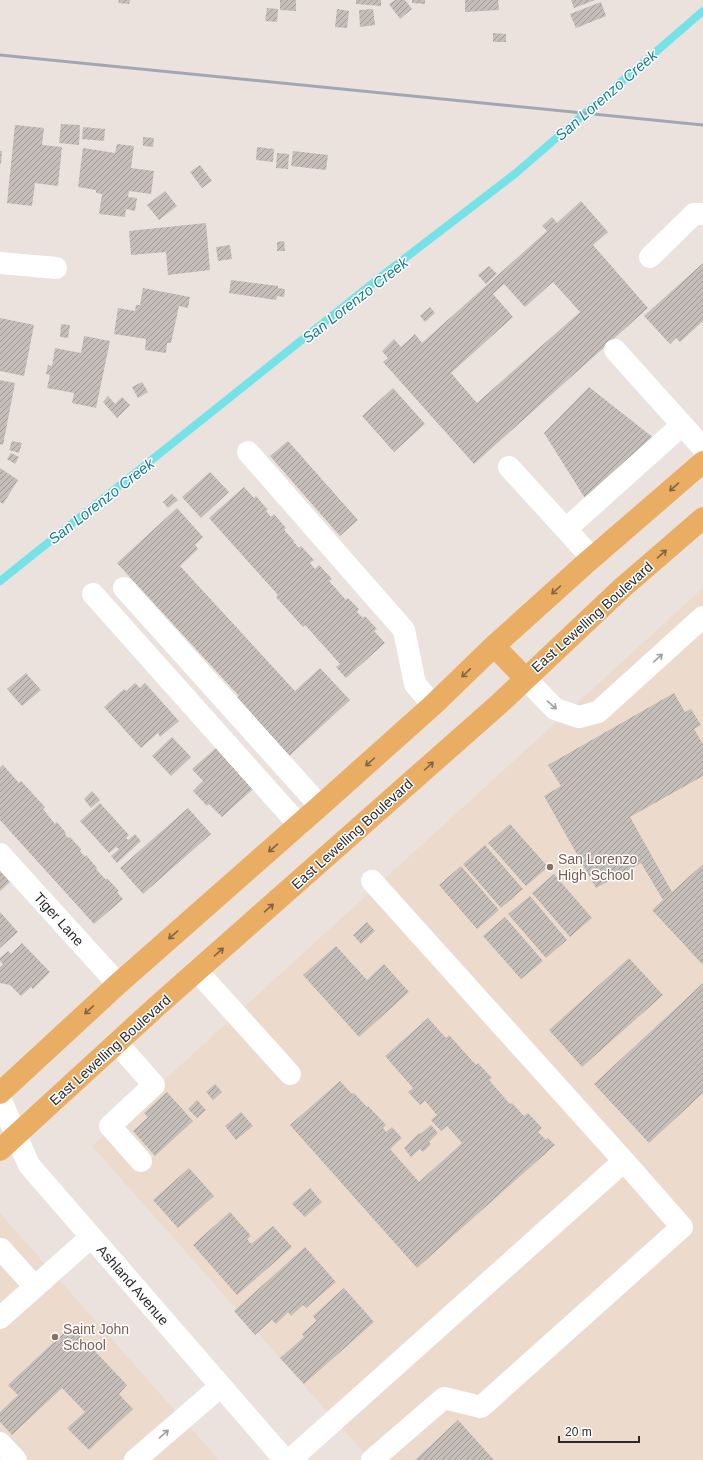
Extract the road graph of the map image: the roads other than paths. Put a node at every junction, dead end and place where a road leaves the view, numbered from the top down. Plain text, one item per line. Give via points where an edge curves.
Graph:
1 (703, 214) edge
2 (650, 257) dead end
3 (0, 263) edge
4 (56, 268) dead end
5 (615, 350) dead end
6 (682, 425) junction
7 (703, 448) edge
8 (248, 452) dead end
9 (703, 462) edge
10 (510, 467) dead end
11 (703, 518) edge
12 (566, 529) junction
13 (592, 558) junction
14 (124, 588) dead end
15 (93, 594) dead end
16 (703, 617) edge
17 (494, 646) junction
18 (525, 678) junction
19 (433, 705) junction
20 (320, 806) junction
21 (299, 825) junction
22 (0, 854) edge
23 (372, 881) dead end
24 (197, 971) junction
25 (118, 984) junction
26 (117, 1043) junction
27 (290, 1074) dead end
28 (0, 1093) edge
29 (0, 1098) edge
30 (16, 1136) junction
31 (0, 1150) edge
32 (141, 1161) dead end
33 (624, 1161) junction
34 (91, 1237) junction
35 (0, 1250) edge
36 (35, 1287) junction
37 (0, 1318) edge
38 (221, 1386) junction
39 (0, 1443) edge
40 (16, 1460) edge
41 (135, 1460) edge
42 (285, 1460) edge
43 (290, 1460) edge
44 (372, 1460) edge

1 - 2 street via 694,214
3 - 4 street
5 - 6 street
6 - 7 street
6 - 12 street
8 - 19 street via 404,630 415,684
9 -> 13 main road
10 - 12 street
18 -> 11 main road, East Lewelling Boulevard via 622,588
12 - 13 street
13 -> 17 main road
14 - 20 street
15 - 21 street
18 -> 16 street via 555,709 578,717 598,712
17 - 18 main road
17 -> 19 main road
24 -> 18 main road, East Lewelling Boulevard via 499,704
19 -> 20 main road
20 - 21 main road
21 -> 25 main road
22 - 25 street, Tiger Lane
23 - 33 street
24 - 26 main road, East Lewelling Boulevard
24 - 27 street
25 -> 28 main road
26 - 30 main road, East Lewelling Boulevard
26 - 32 street via 154,1084 110,1126
29 - 30 street, Ashland Avenue
30 - 31 main road, East Lewelling Boulevard
30 - 34 street, Ashland Avenue via 29,1165
33 - 43 street
33 - 44 street via 682,1227 481,1407 444,1398
34 - 36 street
34 - 38 street, Ashland Avenue
35 - 36 street via 1,1248
36 - 37 street
41 -> 38 street
38 - 42 street, Ashland Avenue
39 - 40 street

